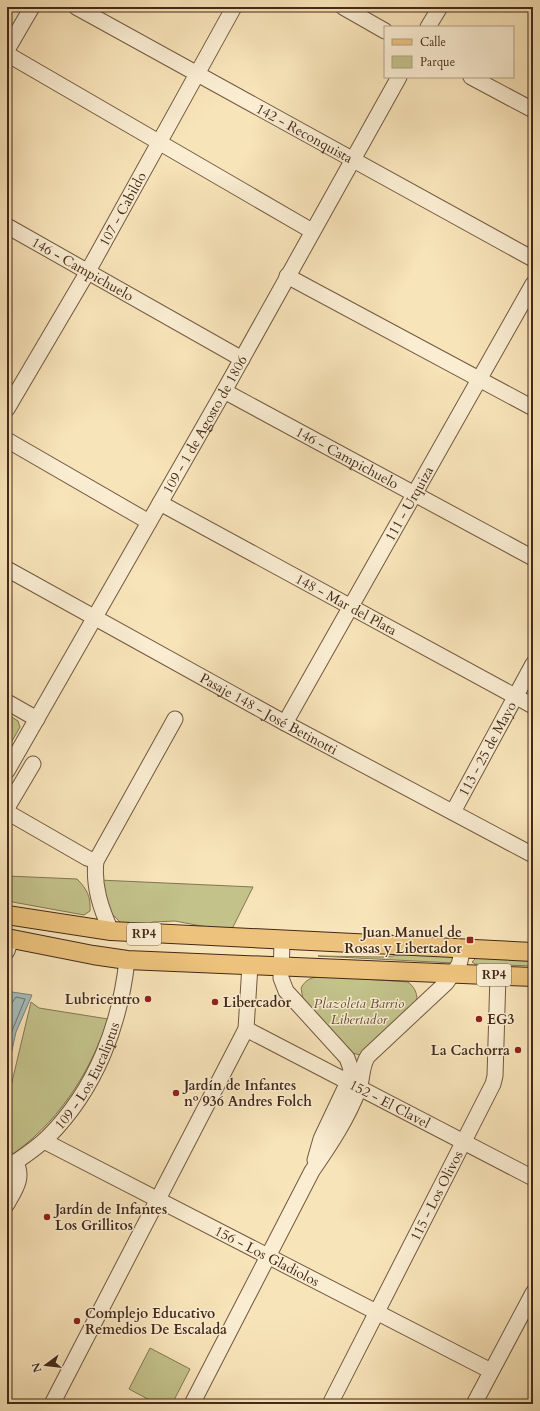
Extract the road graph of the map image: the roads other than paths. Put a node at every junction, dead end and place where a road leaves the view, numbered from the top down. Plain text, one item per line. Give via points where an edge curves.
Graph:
1 (32, 7) edge
2 (76, 7) edge
3 (234, 7) edge
4 (343, 7) edge
5 (440, 7) edge
6 (429, 26) edge
7 (384, 29) edge
8 (7, 50) edge
9 (7, 54) edge
10 (196, 74) junction
11 (398, 78) edge
12 (473, 78) edge
13 (533, 110) edge
14 (158, 143) junction
15 (351, 160) junction
16 (7, 226) edge
17 (312, 231) junction
18 (533, 259) edge
19 (87, 273) junction
20 (286, 276) junction
21 (533, 284) edge
22 (242, 359) junction
23 (480, 380) junction
24 (224, 391) junction
25 (533, 408) edge
26 (7, 409) edge
27 (7, 440) edge
28 (414, 495) junction
29 (160, 503) junction
30 (149, 522) junction
31 (533, 558) edge
32 (7, 569) edge
33 (349, 607) junction
34 (95, 617) junction
35 (533, 664) edge
36 (515, 696) junction
37 (7, 702) edge
38 (533, 706) edge
39 (37, 719) junction
40 (175, 719) dead end
41 (285, 723) junction
42 (33, 764) dead end
43 (7, 771) edge
44 (7, 808) edge
45 (7, 812) edge
46 (453, 812) junction
47 (533, 855) edge
48 (96, 861) junction
49 (7, 915) edge
50 (111, 932) junction
51 (282, 940) junction
52 (8, 943) edge
53 (463, 948) junction
54 (533, 952) edge
55 (127, 960) junction
56 (250, 965) junction
57 (281, 966) junction
58 (454, 973) junction
59 (498, 975) junction
60 (533, 977) edge
61 (246, 1029) junction
62 (353, 1084) junction
63 (44, 1141) junction
64 (463, 1141) junction
65 (11, 1165) edge
66 (533, 1178) edge
67 (158, 1200) junction
68 (7, 1204) edge
69 (266, 1257) junction
70 (533, 1293) edge
71 (378, 1313) junction
72 (491, 1371) junction
73 (52, 1404) edge
74 (192, 1404) edge
75 (330, 1404) edge
76 (474, 1404) edge

1 - 8 street
2 - 10 street, 142 - Reconquista
3 - 10 street, 107 - Cabildo
4 - 7 street
5 - 6 street
9 - 14 street
10 - 14 street, 107 - Cabildo
10 - 15 street, 142 - Reconquista
11 - 15 street, 109 - 1 de Agosto de 1806
12 - 13 street
14 - 17 street
14 - 19 street, 107 - Cabildo
15 - 17 street, 109 - 1 de Agosto de 1806
15 - 18 street, 142 - Reconquista
16 - 19 street, 146 - Campichuelo
17 - 20 street, 109 - 1 de Agosto de 1806
19 - 22 street, 146 - Campichuelo
19 - 26 street, 107 - Cabildo
20 - 22 street, 109 - 1 de Agosto de 1806
20 - 23 street
21 - 23 street, 111 - Urquiza
22 - 24 street, 109 - 1 de Agosto de 1806
23 - 25 street
23 - 28 street, 111 - Urquiza
24 - 28 street, 146 - Campichuelo
24 - 29 street, 109 - 1 de Agosto de 1806
27 - 30 street
28 - 31 street, 146 - Campichuelo
28 - 33 street, 111 - Urquiza
29 - 30 street, 109 - 1 de Agosto de 1806
29 - 33 street, 148 - Mar del Plata
30 - 34 street, 109 - 1 de Agosto de 1806
32 - 34 street, Pasaje 148 - José Betinotti
33 - 36 street, 148 - Mar del Plata
33 - 41 street, 111 - Urquiza
34 - 39 street, 109 - 1 de Agosto de 1806
34 - 41 street, Pasaje 148 - José Betinotti
35 - 36 street, 113 - 25 de Mayo
36 - 38 street, 148 - Mar del Plata
36 - 46 street, 113 - 25 de Mayo
37 - 39 street
39 - 43 street, 109 - 1 de Agosto de 1806
40 - 48 street
41 - 46 street, Pasaje 148 - José Betinotti
42 - 44 street
45 - 48 street
46 - 47 street, Pasaje 148 - José Betinotti
48 - 50 street via 98,898
49 - 50 main road, RP4
50 - 51 main road, RP4
51 - 53 main road, RP4
51 - 57 street
52 - 55 main road, RP4
53 - 54 main road, RP4
53 - 58 street
55 - 56 main road, RP4
55 - 63 street, 109 - Los Eucaliptus via 122,997 102,1060 78,1099
56 - 57 main road, RP4
56 - 61 street
57 - 58 main road, RP4
57 - 62 street via 281,978 286,991 347,1058
58 - 59 main road, RP4
58 - 62 street via 368,1056
59 - 60 main road, RP4
59 - 64 street, 115 - Los Olivos via 494,1080
61 - 62 street, 152 - El Clavel
61 - 67 street
62 - 64 street, 152 - El Clavel
62 - 69 street via 321,1139 312,1171
63 - 65 street, 109 - Los Eucaliptus
63 - 67 street, 156 - Los Gladiolos
64 - 66 street, 152 - El Clavel
64 - 71 street, 115 - Los Olivos
65 - 68 street via 20,1174
67 - 69 street, 156 - Los Gladiolos
67 - 73 street
69 - 71 street, 156 - Los Gladiolos
69 - 74 street
70 - 72 street
71 - 72 street, 156 - Los Gladiolos
71 - 75 street, 115 - Los Olivos
72 - 76 street

